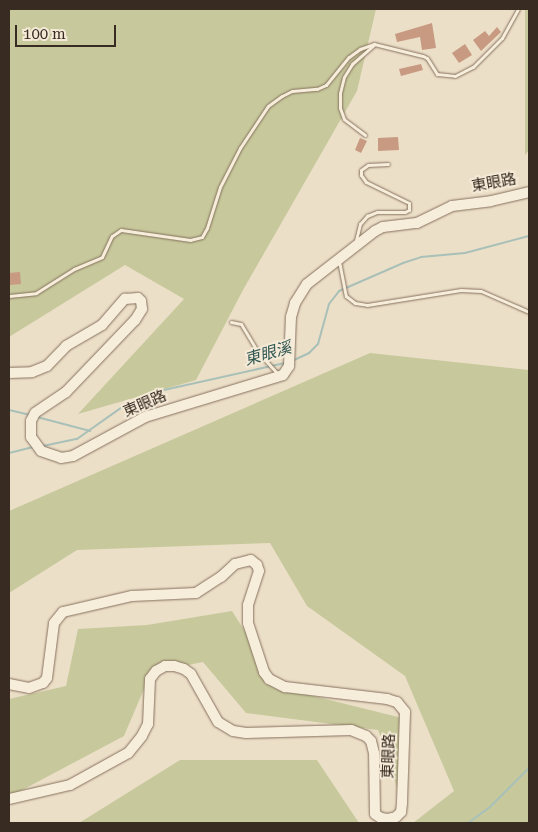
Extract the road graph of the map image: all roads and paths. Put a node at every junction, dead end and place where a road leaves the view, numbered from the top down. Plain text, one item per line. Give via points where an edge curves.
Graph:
1 (518, 9) edge
2 (374, 44) junction
3 (365, 135) dead end
4 (388, 164) dead end
5 (529, 192) edge
6 (354, 247) junction
7 (339, 260) junction
8 (9, 296) edge
9 (529, 312) edge
10 (231, 322) dead end
11 (9, 373) edge
12 (280, 376) junction
13 (9, 684) edge
14 (9, 800) edge

1 - 2 lane via 497,43 473,67 455,76 437,74 423,56
2 - 3 lane via 352,64 340,93 344,118
2 - 8 lane via 349,57 326,85 292,91 268,106 225,176 202,236 190,240 121,230 112,236 102,257 74,269 36,293
4 - 6 lane via 368,165 361,170 361,175 366,182 409,203 409,210 377,212 367,216 360,224
5 - 6 street, 東眼路 via 452,206 418,223 383,227
6 - 7 street, 東眼路
7 - 9 lane via 346,296 355,303 367,305 452,291 481,291
7 - 12 street, 東眼路 via 307,284 295,303 289,332 290,366
10 - 12 lane via 241,324 258,352
11 - 12 street, 東眼路 via 32,372 47,366 66,346 102,326 125,299 138,298 142,301 142,309 135,320 66,392 35,414 31,421 29,430 34,443 41,451 61,458 73,456 145,417
13 - 14 street, 東眼路 via 29,688 47,678 54,623 63,612 132,596 196,593 235,564 251,560 259,571 248,605 248,623 269,679 285,687 387,699 397,702 405,712 401,812 388,819 375,814 374,753 366,736 351,730 234,731 218,722 191,674 174,666 165,666 150,679 148,724 128,753 70,785

